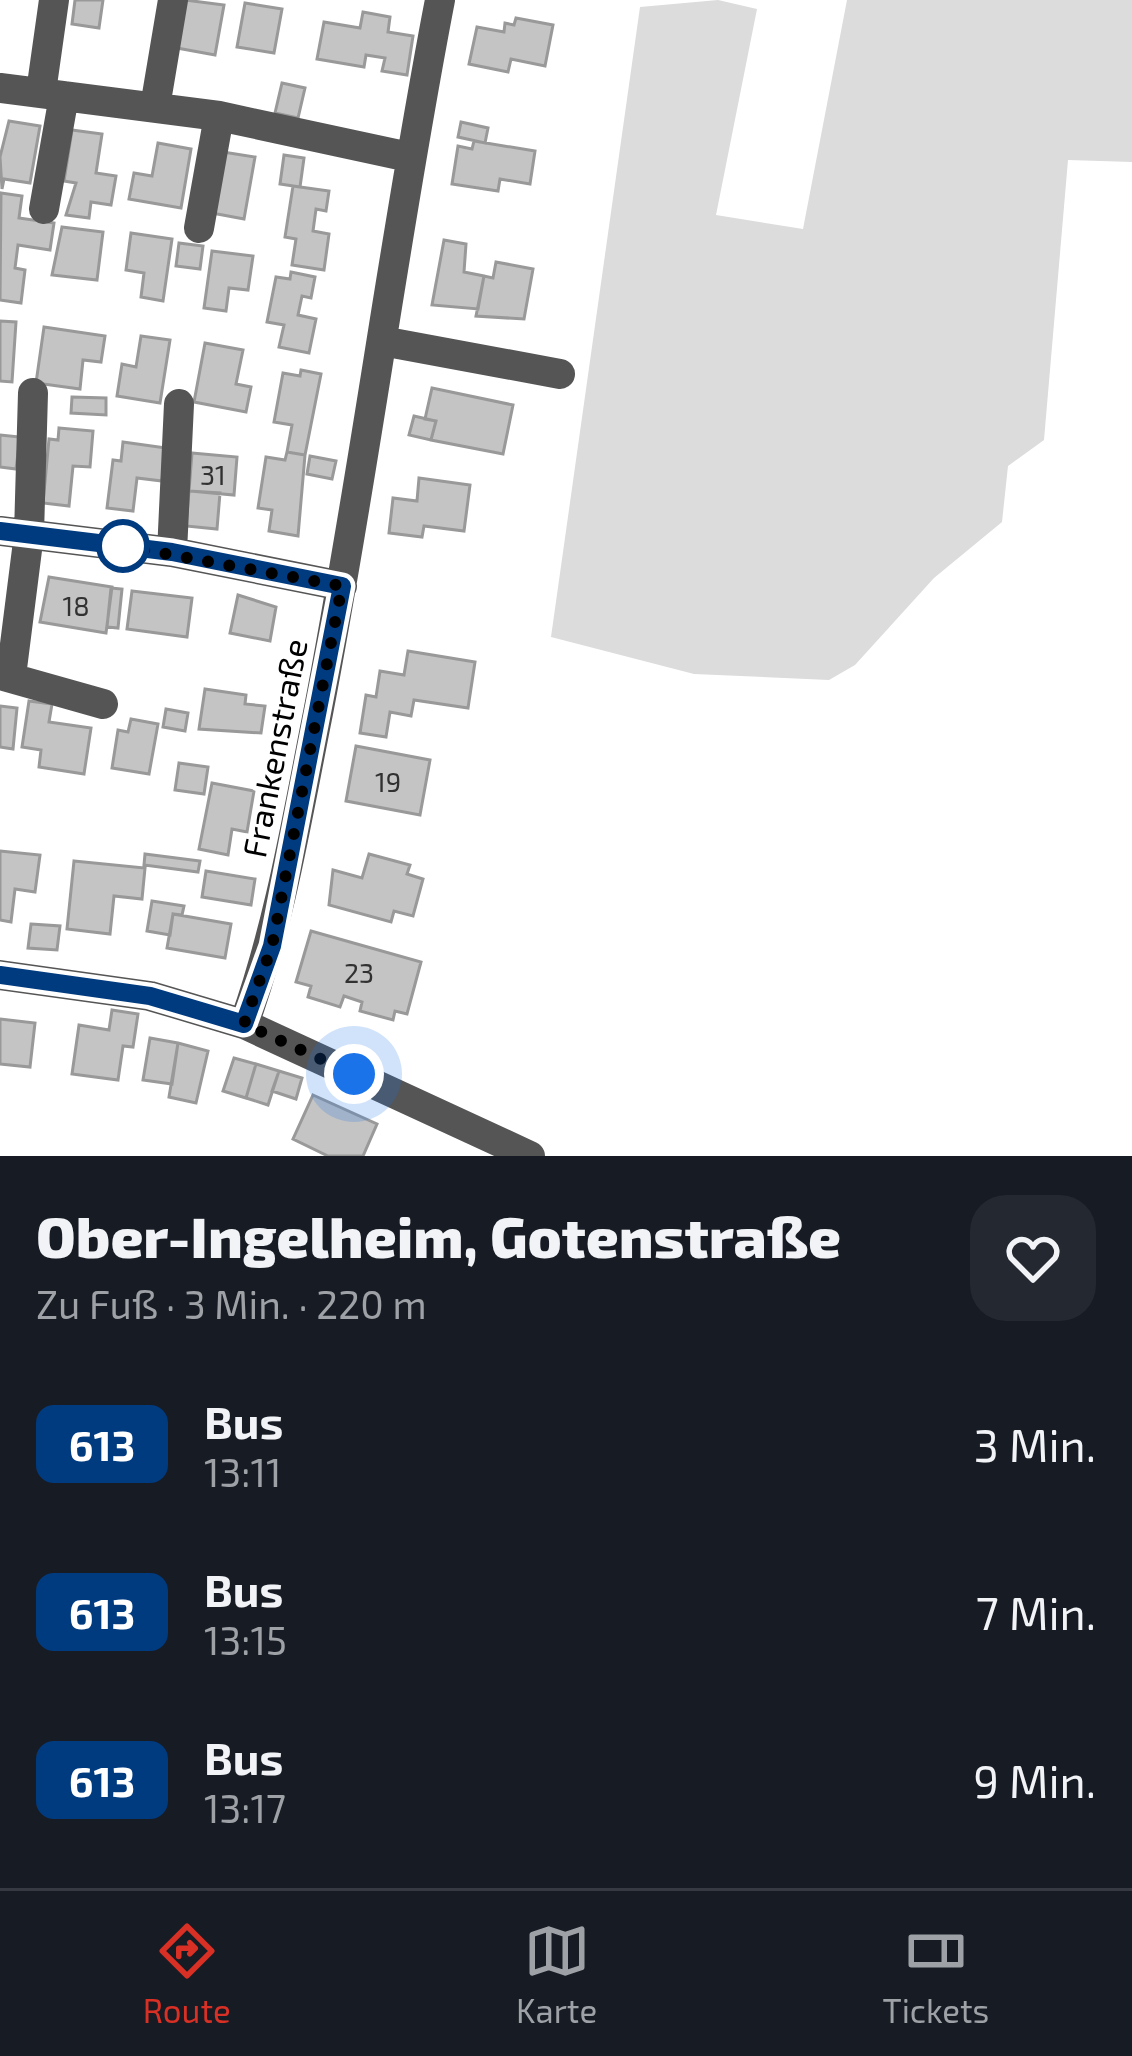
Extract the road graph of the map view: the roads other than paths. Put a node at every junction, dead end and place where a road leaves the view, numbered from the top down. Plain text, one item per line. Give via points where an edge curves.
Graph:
1 (54, 0) edge
2 (173, 0) edge
3 (440, 0) edge
4 (0, 88) edge
5 (52, 94) junction
6 (154, 107) junction
7 (219, 116) junction
8 (409, 157) junction
9 (44, 209) dead end
10 (199, 228) dead end
11 (382, 341) junction
12 (560, 374) dead end
13 (33, 393) dead end
14 (179, 404) dead end
15 (15, 533) edge
16 (172, 552) junction
17 (342, 586) junction
18 (6, 676) edge
19 (103, 704) dead end
20 (0, 975) edge
21 (244, 1024) junction
22 (530, 1156) edge

1 - 5 street
2 - 6 street
3 - 8 street, Frankenstraße
4 - 5 street
5 - 6 street
5 - 9 street
6 - 7 street
7 - 8 street
7 - 10 street
8 - 11 street, Frankenstraße
11 - 12 street
11 - 17 street, Frankenstraße
13 - 15 street
14 - 16 street
15 - 16 street
15 - 18 street
16 - 17 street
17 - 21 street, Frankenstraße via 272,946
18 - 19 street
20 - 21 street via 150,996
21 - 22 street

